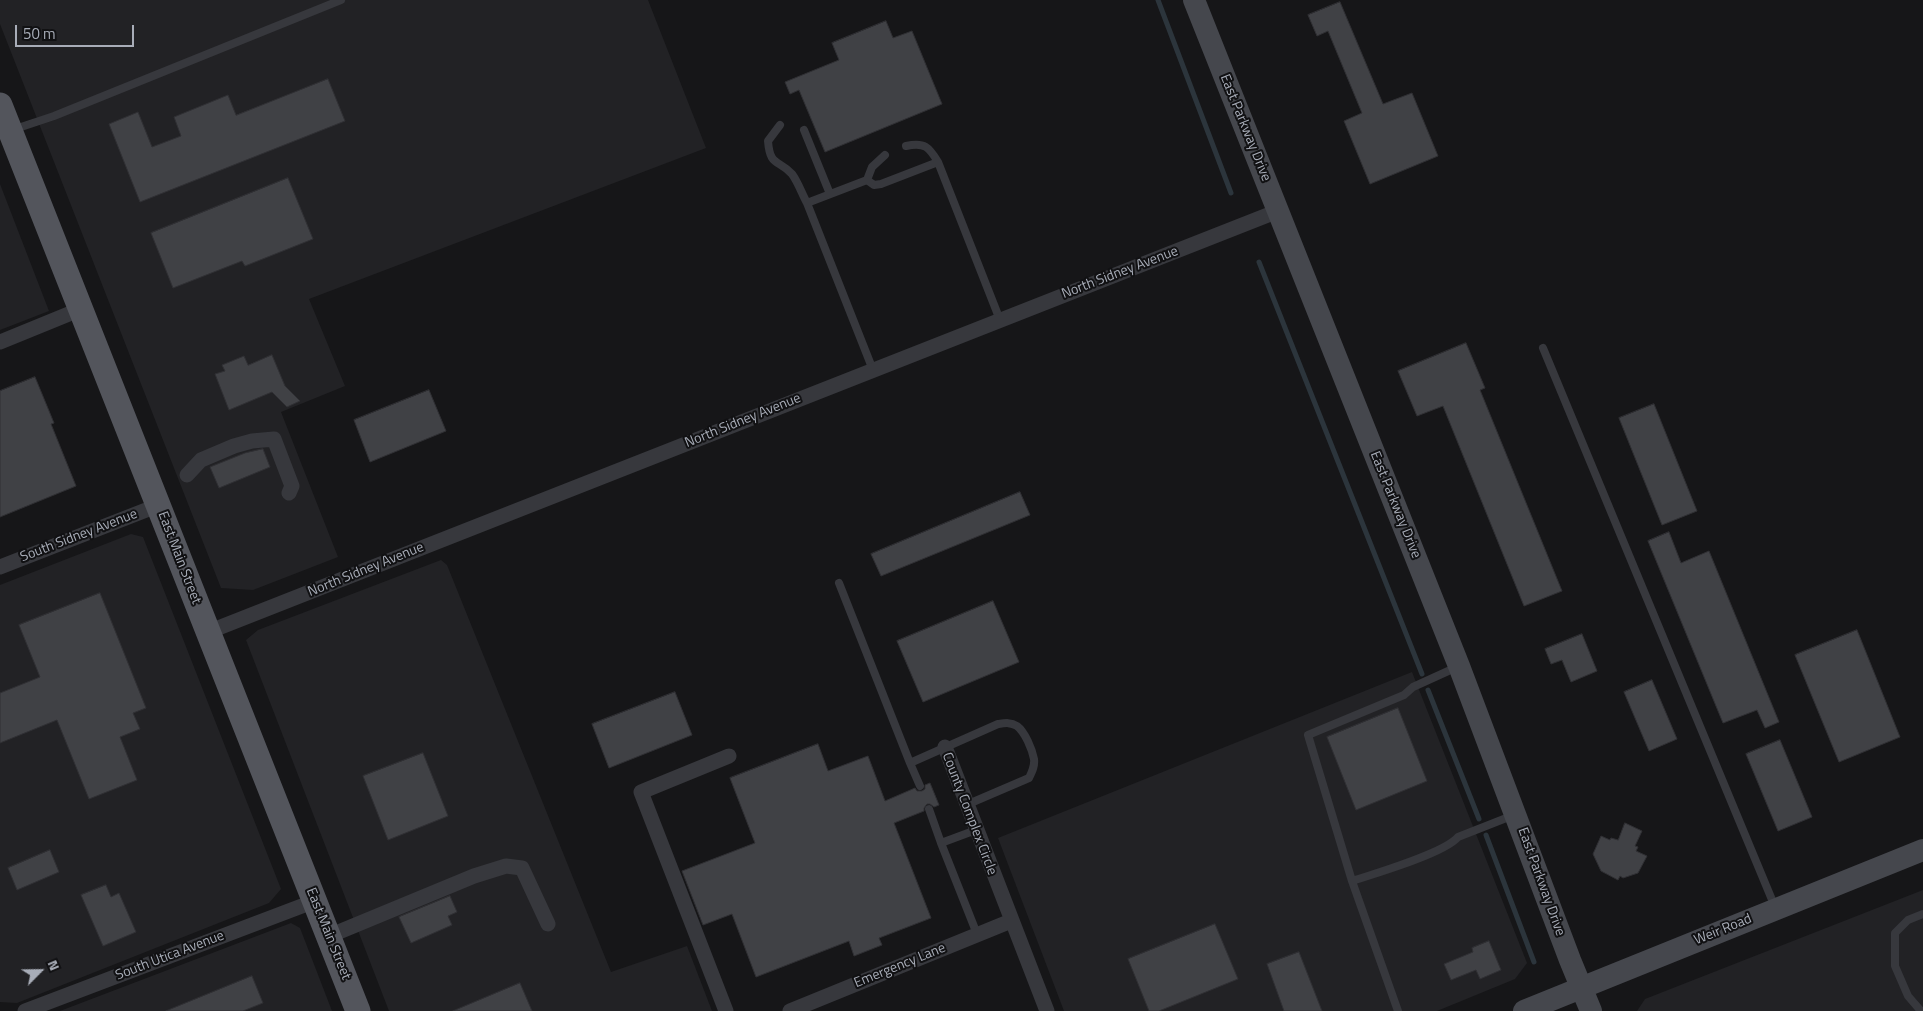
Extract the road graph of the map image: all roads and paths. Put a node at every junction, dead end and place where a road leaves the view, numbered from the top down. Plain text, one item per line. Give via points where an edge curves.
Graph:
1 (341, 0) edge
2 (1194, 0) edge
3 (4, 117) edge
4 (780, 124) dead end
5 (804, 130) dead end
6 (906, 146) dead end
7 (885, 155) dead end
8 (938, 162) junction
9 (867, 180) junction
10 (830, 194) junction
11 (807, 203) junction
12 (1278, 211) junction
13 (81, 310) junction
14 (1000, 320) junction
15 (0, 342) edge
16 (1543, 348) dead end
17 (873, 370) junction
18 (187, 475) dead end
19 (289, 493) dead end
20 (159, 505) junction
21 (0, 567) edge
22 (839, 583) dead end
23 (208, 632) junction
24 (1459, 666) junction
25 (945, 747) junction
26 (729, 756) dead end
27 (910, 763) junction
28 (920, 786) dead end
29 (966, 805) junction
30 (928, 809) dead end
31 (1516, 814) junction
32 (976, 830) junction
33 (941, 844) junction
34 (1923, 850) edge
35 (1352, 881) junction
36 (315, 901) junction
37 (1775, 909) junction
38 (1923, 914) edge
39 (1011, 921) junction
40 (548, 924) dead end
41 (977, 934) junction
42 (329, 936) junction
43 (1582, 988) junction
44 (25, 1011) edge
45 (358, 1011) edge
46 (726, 1011) edge
47 (790, 1011) edge
48 (1047, 1011) edge
49 (1398, 1011) edge
50 (1524, 1011) edge
51 (1591, 1011) edge
52 (1921, 1011) edge

1 - 3 lane via 54,116
2 - 12 main road, East Parkway Drive
3 - 13 main road, East Main Street
4 - 11 lane via 768,141 769,151 778,165 792,174
5 - 10 lane
6 - 8 lane via 924,145
7 - 9 lane via 872,166
8 - 9 lane via 881,184 874,185
8 - 14 lane
9 - 10 lane
10 - 11 lane
11 - 17 lane
12 - 14 street, North Sidney Avenue
12 - 24 main road, East Parkway Drive
13 - 15 street
13 - 20 main road, East Main Street
14 - 17 street, North Sidney Avenue
16 - 37 lane
17 - 23 street, North Sidney Avenue
18 - 19 street via 201,460 234,446 274,439 292,486
20 - 21 street, South Sidney Avenue
20 - 23 main road, East Main Street
22 - 27 lane
23 - 36 main road, East Main Street
24 - 31 main road, East Parkway Drive
24 - 35 lane via 1413,687 1404,695 1308,735
25 - 27 lane, County Complex Circle
25 - 29 street, County Complex Circle
25 - 29 lane via 1008,722 1024,733 1034,758 1029,778
26 - 46 street via 641,792
27 - 28 lane
29 - 32 street, County Complex Circle
30 - 33 lane
31 - 35 lane via 1401,865
31 - 43 main road, East Parkway Drive
32 - 33 lane
32 - 39 street, County Complex Circle
33 - 41 lane
34 - 37 main road, Weir Road
35 - 49 lane
36 - 42 main road, East Main Street
36 - 44 street, South Utica Avenue
37 - 43 main road, Weir Road
38 - 52 lane via 1908,920 1894,933 1895,966 1908,996
39 - 41 street, Emergency Lane
39 - 48 street, County Complex Circle
40 - 42 street via 522,868 506,866
41 - 47 street, Emergency Lane
42 - 45 main road, East Main Street
43 - 50 main road, Weir Road
43 - 51 main road, East Parkway Drive

